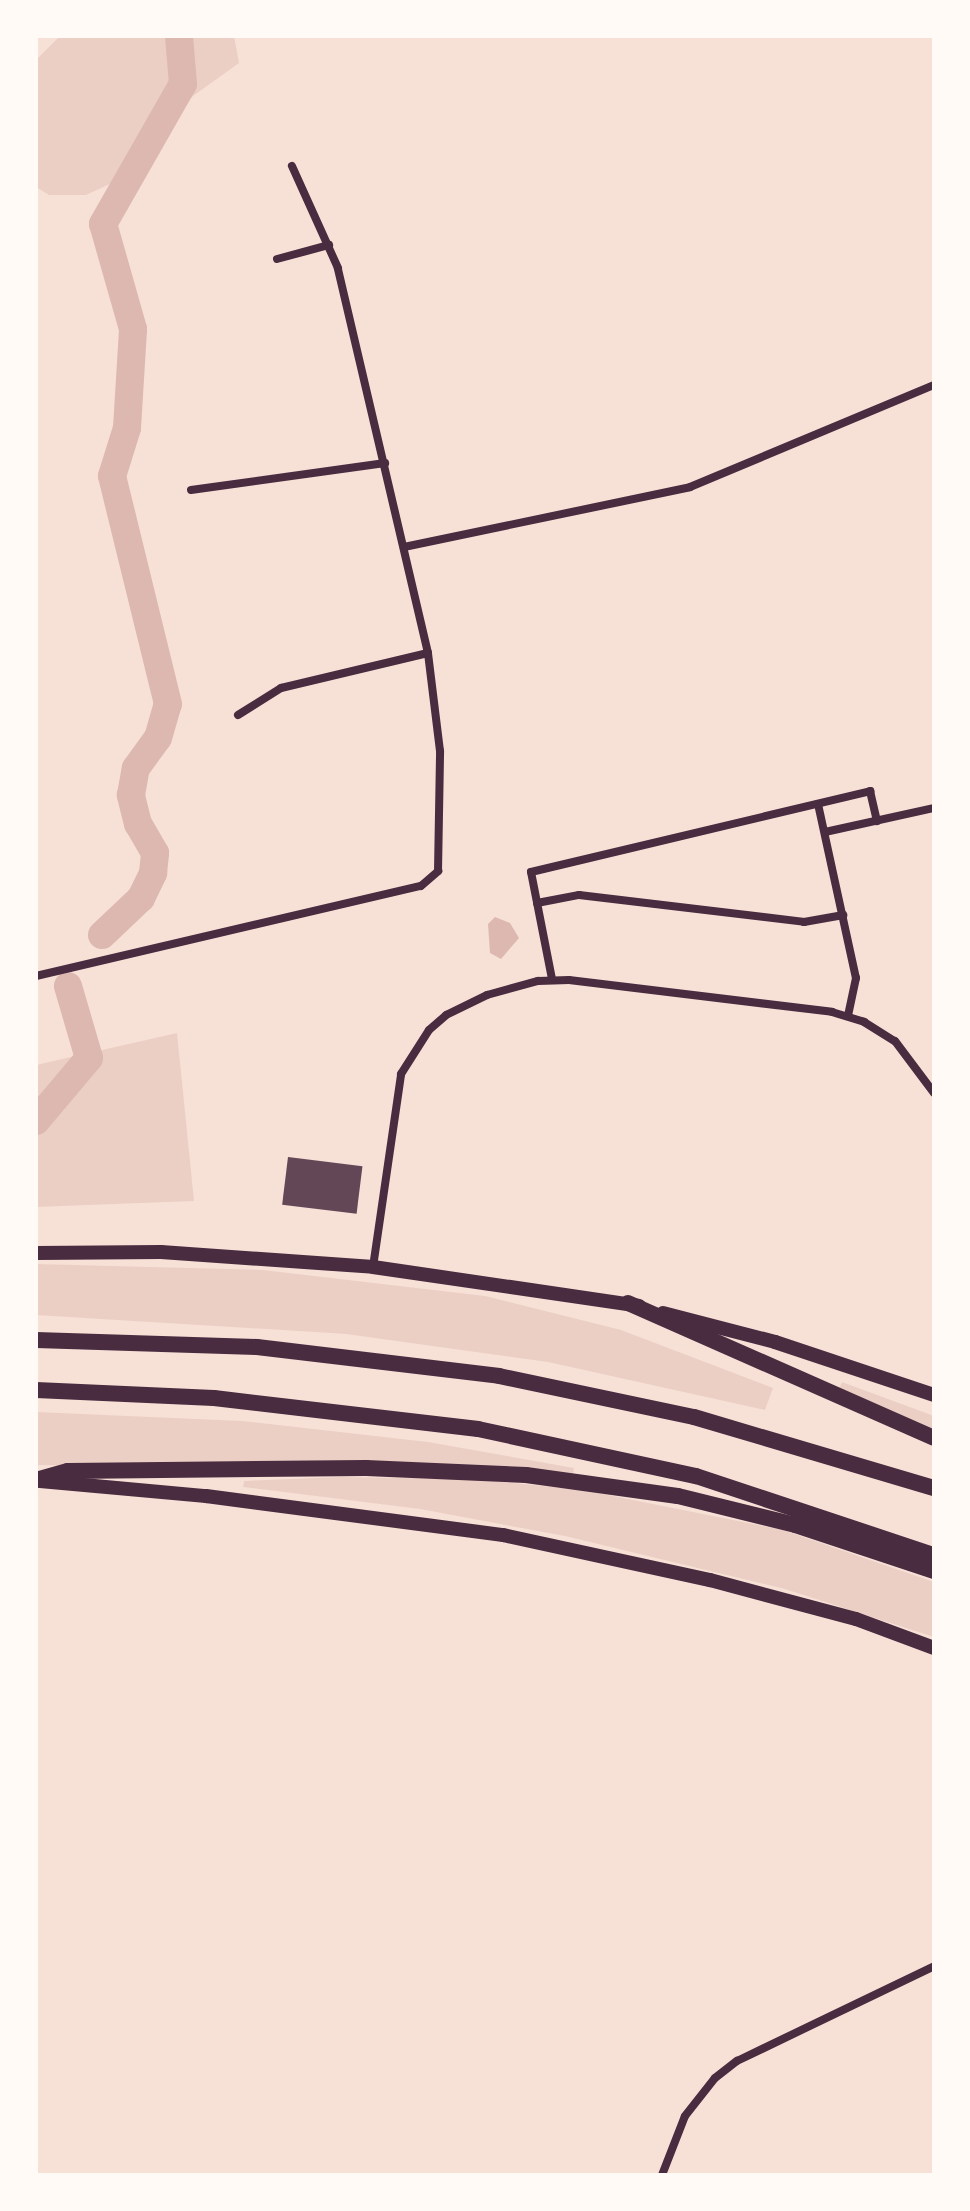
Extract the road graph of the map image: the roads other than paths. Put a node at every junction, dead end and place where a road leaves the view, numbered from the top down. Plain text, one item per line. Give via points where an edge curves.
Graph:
1 (292, 166) dead end
2 (329, 245) junction
3 (277, 259) dead end
4 (934, 385) edge
5 (385, 463) junction
6 (191, 490) dead end
7 (404, 547) junction
8 (428, 653) junction
9 (238, 715) dead end
10 (818, 804) junction
11 (934, 808) edge
12 (877, 821) junction
13 (825, 832) junction
14 (537, 903) junction
15 (843, 915) junction
16 (36, 975) edge
17 (552, 979) junction
18 (848, 1016) junction
19 (934, 1093) edge
20 (36, 1253) edge
21 (373, 1267) junction
22 (628, 1303) junction
23 (36, 1340) edge
24 (36, 1390) edge
25 (934, 1395) edge
26 (934, 1438) edge
27 (36, 1480) edge
28 (934, 1488) edge
29 (934, 1555) edge
30 (934, 1571) edge
31 (934, 1648) edge
32 (934, 1966) edge
33 (662, 2175) edge

1 - 2 street
2 - 3 street
2 - 5 street
4 - 7 street via 690,487
5 - 6 street
5 - 7 street
7 - 8 street
8 - 9 street via 281,688
8 - 16 street via 440,751 441,844 434,876 421,886
10 - 12 street via 870,791
10 - 13 street
10 - 14 street via 531,872
11 - 12 street
12 - 13 street
13 - 15 street
14 - 15 street via 579,895 804,922
14 - 17 street
15 - 18 street via 856,978
17 - 18 street
17 - 21 street via 466,1003 418,1040 394,1096
18 - 19 street via 895,1041
20 - 21 main road via 161,1252
21 - 22 main road
22 - 25 main road via 775,1342
22 - 26 highway
23 - 28 highway via 257,1347 499,1376 694,1417
24 - 29 highway via 214,1398 478,1429 696,1476
27 - 30 highway via 68,1471 202,1474 366,1468 526,1475 678,1496 795,1525
27 - 31 main road via 503,1535 710,1580 856,1619
32 - 33 street via 737,2061 685,2116

